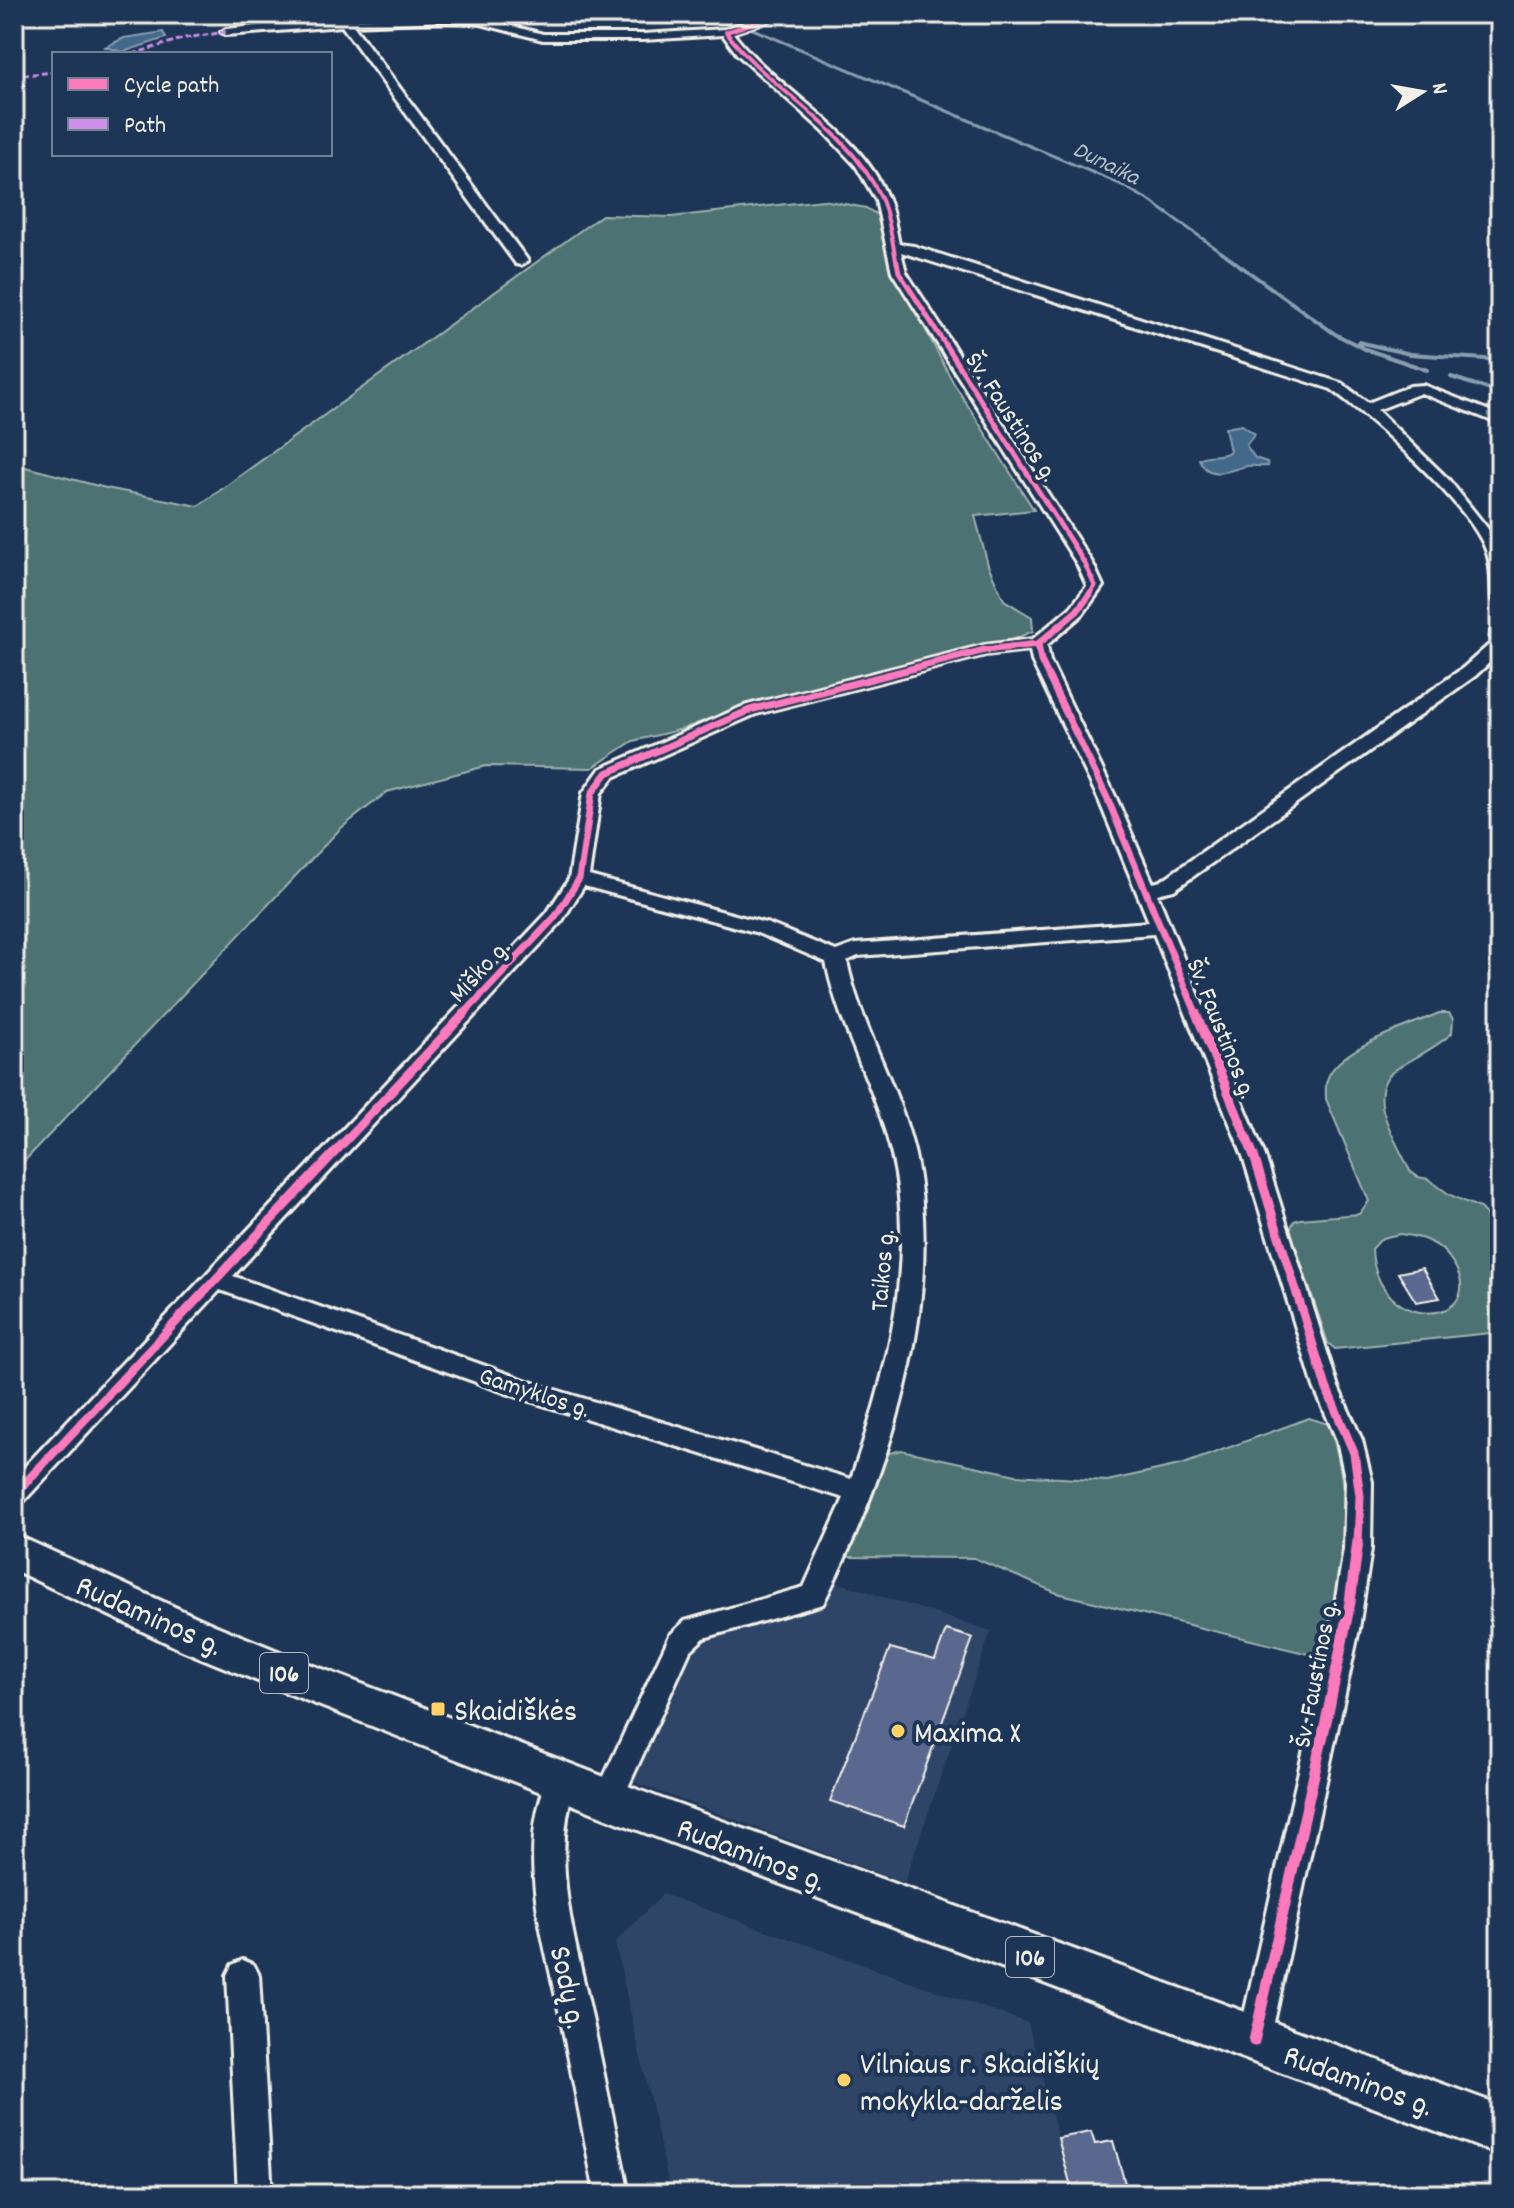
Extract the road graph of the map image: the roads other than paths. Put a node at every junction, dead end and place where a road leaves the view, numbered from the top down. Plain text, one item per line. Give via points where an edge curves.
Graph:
1 (781, 14) edge
2 (347, 23) junction
3 (226, 32) dead end
4 (726, 32) junction
5 (894, 248) junction
6 (521, 261) dead end
7 (1367, 409) junction
8 (1500, 420) edge
9 (1500, 599) edge
10 (1500, 631) edge
11 (1038, 644) junction
12 (579, 879) junction
13 (1146, 890) junction
14 (1161, 927) junction
15 (836, 958) junction
16 (216, 1279) junction
17 (858, 1492) junction
18 (14, 1495) edge
19 (14, 1551) edge
20 (561, 1780) junction
21 (609, 1798) junction
22 (243, 1975) dead end
23 (1254, 2041) junction
24 (1500, 2130) edge
25 (255, 2194) edge
26 (612, 2194) edge

1 - 4 street
2 - 3 street
2 - 4 street via 465,19 543,37
2 - 6 street
4 - 5 street, Šv. Faustinos g. via 861,164 882,200
5 - 7 street via 1317,379
5 - 11 street, Šv. Faustinos g. via 906,284 1095,586 1079,609
7 - 8 street via 1423,389
7 - 9 street via 1463,505 1493,545
10 - 13 street via 1498,646 1469,672 1167,886
11 - 12 street, Miško g. via 985,650 750,710 607,773 592,793
11 - 13 street, Šv. Faustinos g. via 1041,661
12 - 15 street via 762,928
12 - 16 street, Miško g. via 555,917
13 - 14 street, Šv. Faustinos g.
14 - 15 street via 855,950
14 - 23 street, Šv. Faustinos g. via 1254,1156 1326,1387 1354,1450 1361,1495 1336,1674
15 - 17 street, Taikos g. via 855,1026 903,1152 912,1195 914,1245 905,1320 877,1438
16 - 17 street, Gamyklos g. via 532,1392
16 - 18 street, Miško g.
17 - 21 street, Taikos g. via 813,1596 695,1629 680,1643
19 - 20 main road, Rudaminos g. / 106 via 197,1637
20 - 21 main road, Rudaminos g. / 106
20 - 26 street, Sodų g. via 550,1812 547,1852 552,1904
21 - 23 main road, Rudaminos g. / 106
22 - 25 street
23 - 24 main road, Rudaminos g. / 106

